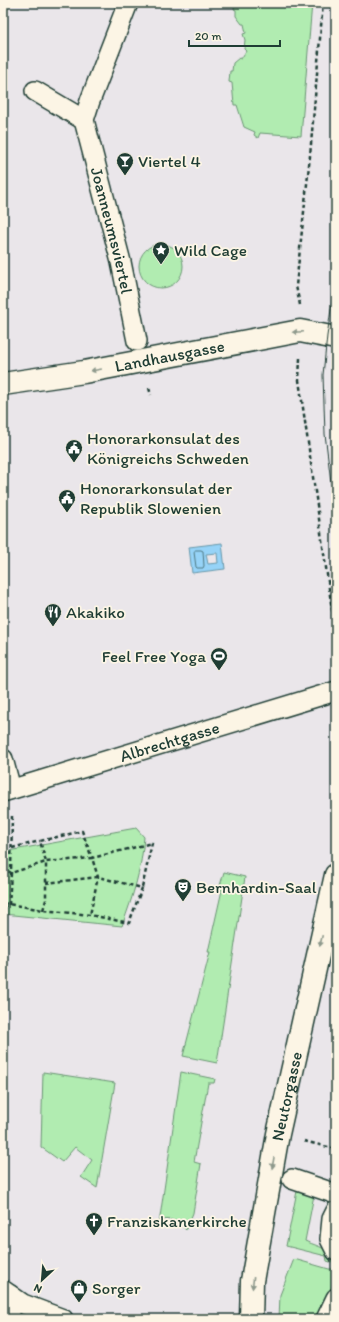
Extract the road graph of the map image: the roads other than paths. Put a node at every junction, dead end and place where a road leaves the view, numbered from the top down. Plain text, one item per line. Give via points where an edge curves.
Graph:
1 (128, 3) edge
2 (35, 91) dead end
3 (84, 120) junction
4 (336, 338) edge
5 (137, 341) dead end
6 (3, 384) edge
7 (336, 691) edge
8 (3, 759) edge
9 (6, 791) edge
10 (336, 875) edge
11 (292, 1179) dead end
12 (336, 1194) edge
13 (336, 1211) edge
14 (336, 1251) edge
15 (7, 1292) edge
16 (336, 1298) edge
17 (10, 1319) edge
18 (63, 1319) edge
19 (251, 1319) edge
20 (326, 1319) edge

1 - 3 street
2 - 3 street
3 - 5 street, Joanneumsviertel via 121,262
4 -> 6 street, Landhausgasse via 300,331
7 - 9 street, Albrechtgasse
8 - 9 street
10 -> 19 street, Neutorgasse via 278,1134 252,1281
11 - 12 street
13 - 14 street via 332,1219 330,1239
15 - 17 street
15 - 18 street via 23,1304
16 - 20 street

